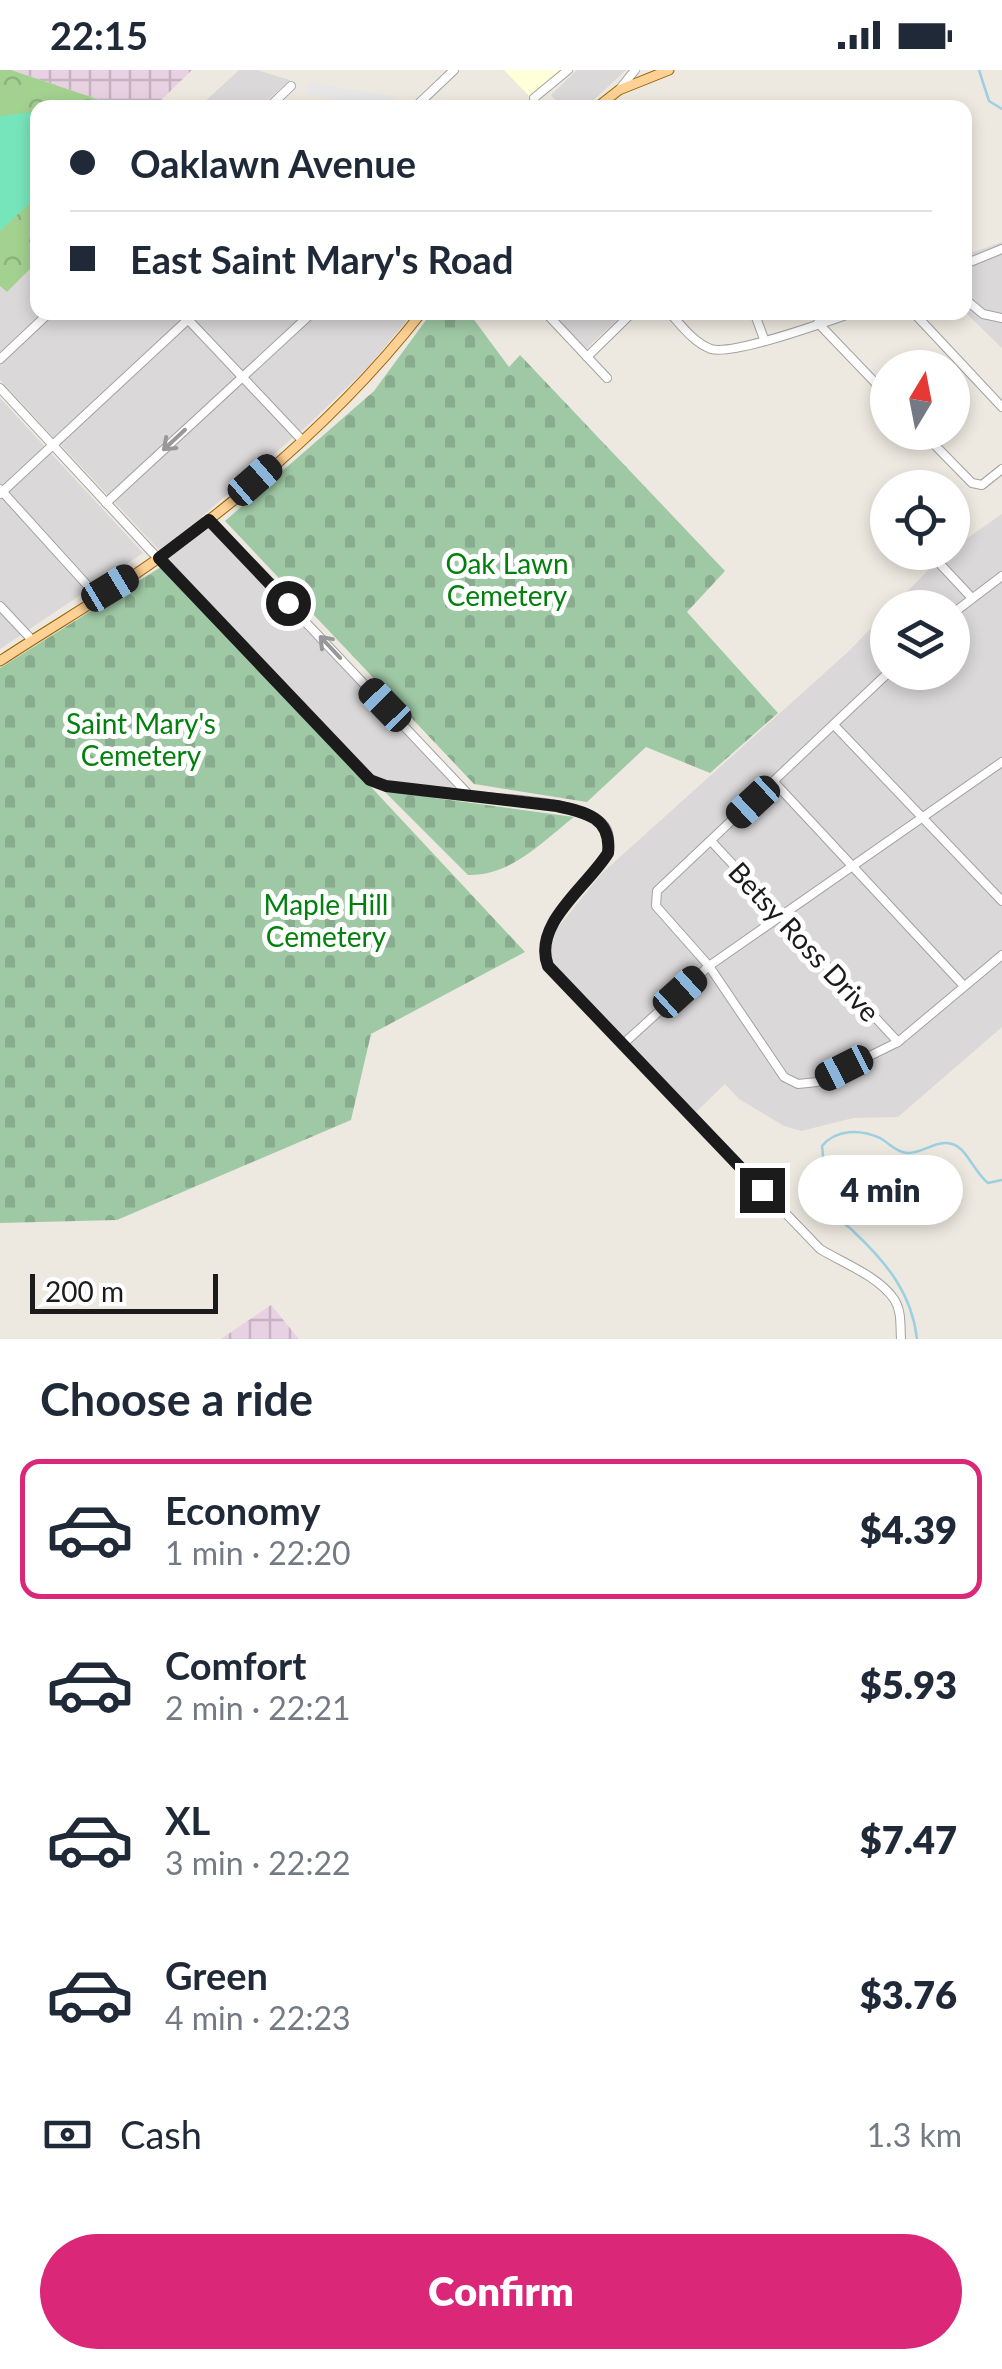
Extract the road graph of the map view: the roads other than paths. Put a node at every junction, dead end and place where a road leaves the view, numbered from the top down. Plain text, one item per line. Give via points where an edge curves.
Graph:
1 (454, 70) edge
2 (568, 70) edge
3 (636, 70) edge
4 (669, 70) edge
5 (291, 86) dead end
6 (618, 90) junction
7 (534, 98) dead end
8 (276, 100) edge
9 (421, 100) edge
10 (606, 100) edge
11 (1002, 248) edge
12 (972, 261) edge
13 (972, 305) edge
14 (1002, 318) edge
15 (42, 320) edge
16 (181, 320) edge
17 (189, 320) edge
18 (304, 320) edge
19 (416, 320) edge
20 (552, 320) edge
21 (625, 320) edge
22 (678, 320) edge
23 (757, 320) edge
24 (820, 320) edge
25 (824, 320) edge
26 (920, 320) edge
27 (764, 339) junction
28 (587, 357) junction
29 (0, 360) edge
30 (870, 375) edge
31 (242, 377) junction
32 (607, 378) dead end
33 (0, 388) edge
34 (1002, 407) edge
35 (301, 440) junction
36 (54, 445) junction
37 (940, 450) edge
38 (1002, 469) edge
39 (1, 492) edge
40 (106, 503) junction
41 (209, 520) junction
42 (159, 558) junction
43 (946, 570) edge
44 (1002, 576) edge
45 (97, 596) junction
46 (971, 597) joint
47 (0, 606) edge
48 (32, 640) junction
49 (0, 661) edge
50 (870, 690) edge
51 (834, 725) junction
52 (1002, 762) edge
53 (993, 768) junction
54 (1002, 778) edge
55 (774, 782) junction
56 (469, 795) junction
57 (922, 816) junction
58 (710, 841) junction
59 (849, 866) junction
60 (1002, 901) edge
61 (778, 916) junction
62 (1002, 955) edge
63 (709, 966) junction
64 (964, 986) junction
65 (898, 1042) junction
66 (622, 1045) junction
67 (901, 1339) edge

1 - 9 street
2 - 7 street
3 - 6 street
4 - 6 main road
5 - 8 street
6 - 10 main road
11 - 12 street
13 - 14 street
15 - 29 street
16 - 36 street
17 - 31 street
18 - 31 street
19 - 35 main road via 370,376
20 - 28 street
21 - 28 street
22 - 27 street via 708,348
23 - 27 street
24 - 27 street
25 - 30 street
26 - 34 street
28 - 32 street
31 - 35 street
31 -> 40 street
33 - 36 street
35 - 41 main road
36 - 39 street
36 - 40 street
37 - 38 street via 972,483 982,485
39 - 45 street
40 - 42 street
41 - 42 main road
56 -> 41 street
42 - 45 main road
42 - 56 street via 370,780
43 - 46 street
44 - 46 street
45 - 48 main road
47 - 48 street
48 - 49 main road
50 - 51 street
51 - 55 street
51 - 57 street
52 - 53 street
53 - 54 street
53 - 57 street
55 - 58 street
55 - 59 street
56 - 66 street via 584,812 607,829 608,853 553,923 543,952 556,977
57 - 59 street
57 - 60 street
58 - 61 street, Betsy Ross Drive
58 - 63 street via 654,898
59 - 61 street
59 - 64 street
61 - 63 street
61 - 65 street, Betsy Ross Drive
62 - 64 street
63 - 65 street via 784,1077 798,1084 817,1082
63 - 66 street
64 - 65 street
66 - 67 street via 820,1249 894,1300

